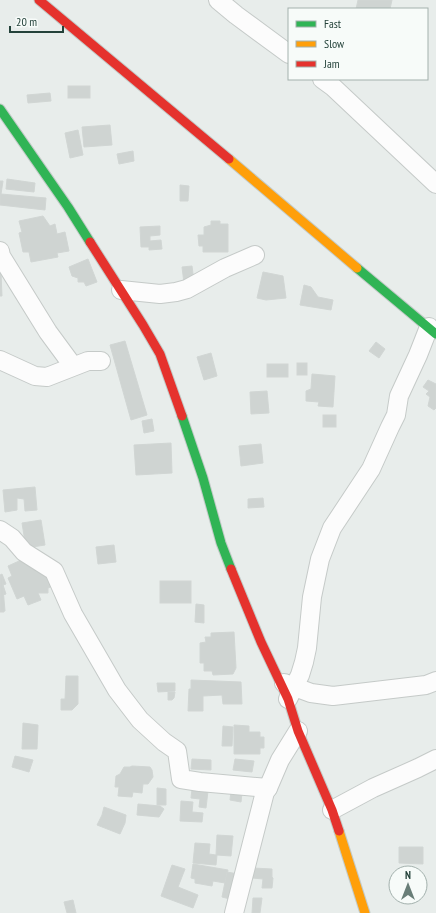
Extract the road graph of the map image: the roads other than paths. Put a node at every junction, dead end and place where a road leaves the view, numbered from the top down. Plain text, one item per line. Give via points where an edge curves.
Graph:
1 (39, 0) edge
2 (218, 0) edge
3 (288, 53) edge
4 (324, 80) edge
5 (0, 109) edge
6 (436, 184) edge
7 (0, 251) edge
8 (255, 255) dead end
9 (121, 290) junction
10 (432, 330) edge
11 (0, 360) edge
12 (101, 361) dead end
13 (73, 366) junction
14 (0, 530) edge
15 (436, 682) edge
16 (288, 695) junction
17 (333, 696) junction
18 (298, 731) junction
19 (436, 759) edge
20 (268, 788) junction
21 (332, 810) junction
22 (234, 913) edge
23 (365, 913) edge

1 - 10 street
2 - 3 street
4 - 6 street
5 - 9 street via 68,207
7 - 13 street via 32,307
8 - 9 street via 176,292 160,294
9 - 16 street via 160,354 221,543 261,642
10 - 16 street via 399,396 396,415 371,469 332,528 320,559 304,662 300,676
11 - 13 street via 35,376 47,377
12 - 13 street via 88,361
14 - 20 street via 12,538 24,552 54,571 73,614 116,690 140,720 177,751 182,779
15 - 17 street
16 - 17 street via 311,693
16 - 17 street via 302,706
16 - 18 street
18 - 20 street via 280,760
18 - 21 street
19 - 21 street
20 - 22 street
21 - 23 street

